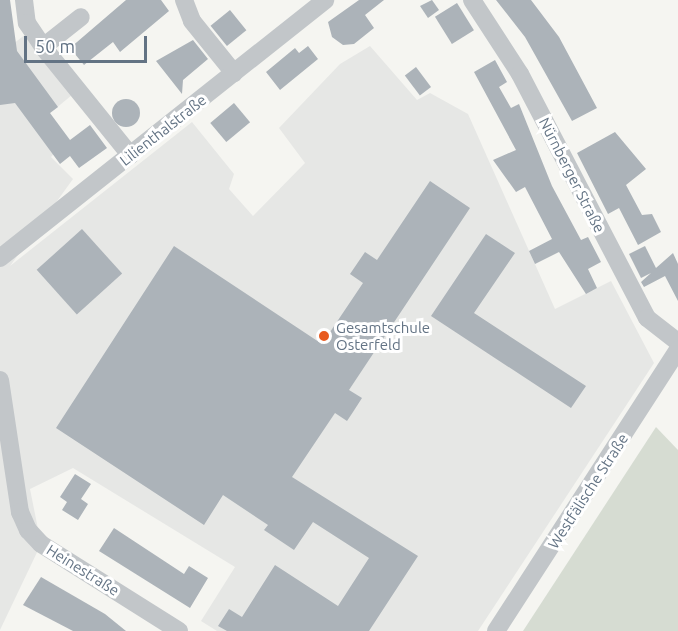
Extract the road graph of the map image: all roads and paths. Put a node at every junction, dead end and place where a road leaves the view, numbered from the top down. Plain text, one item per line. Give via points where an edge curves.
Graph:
1 (24, 0) edge
2 (184, 0) edge
3 (325, 0) edge
4 (472, 0) edge
5 (81, 17) dead end
6 (43, 47) junction
7 (234, 73) junction
8 (130, 155) junction
9 (0, 258) edge
10 (678, 342) edge
11 (678, 350) edge
12 (0, 380) edge
13 (179, 631) edge
14 (496, 631) edge

1 - 6 street via 27,23
2 - 7 street via 192,21
3 - 7 street, Lilienthalstraße
4 - 10 street, Nürnberger Straße via 520,74 647,318
5 - 6 street
6 - 8 street
7 - 8 street, Lilienthalstraße
8 - 9 street, Lilienthalstraße
11 - 14 street, Westfälische Straße
12 - 13 street, Heinestraße via 20,512 28,530 41,544

